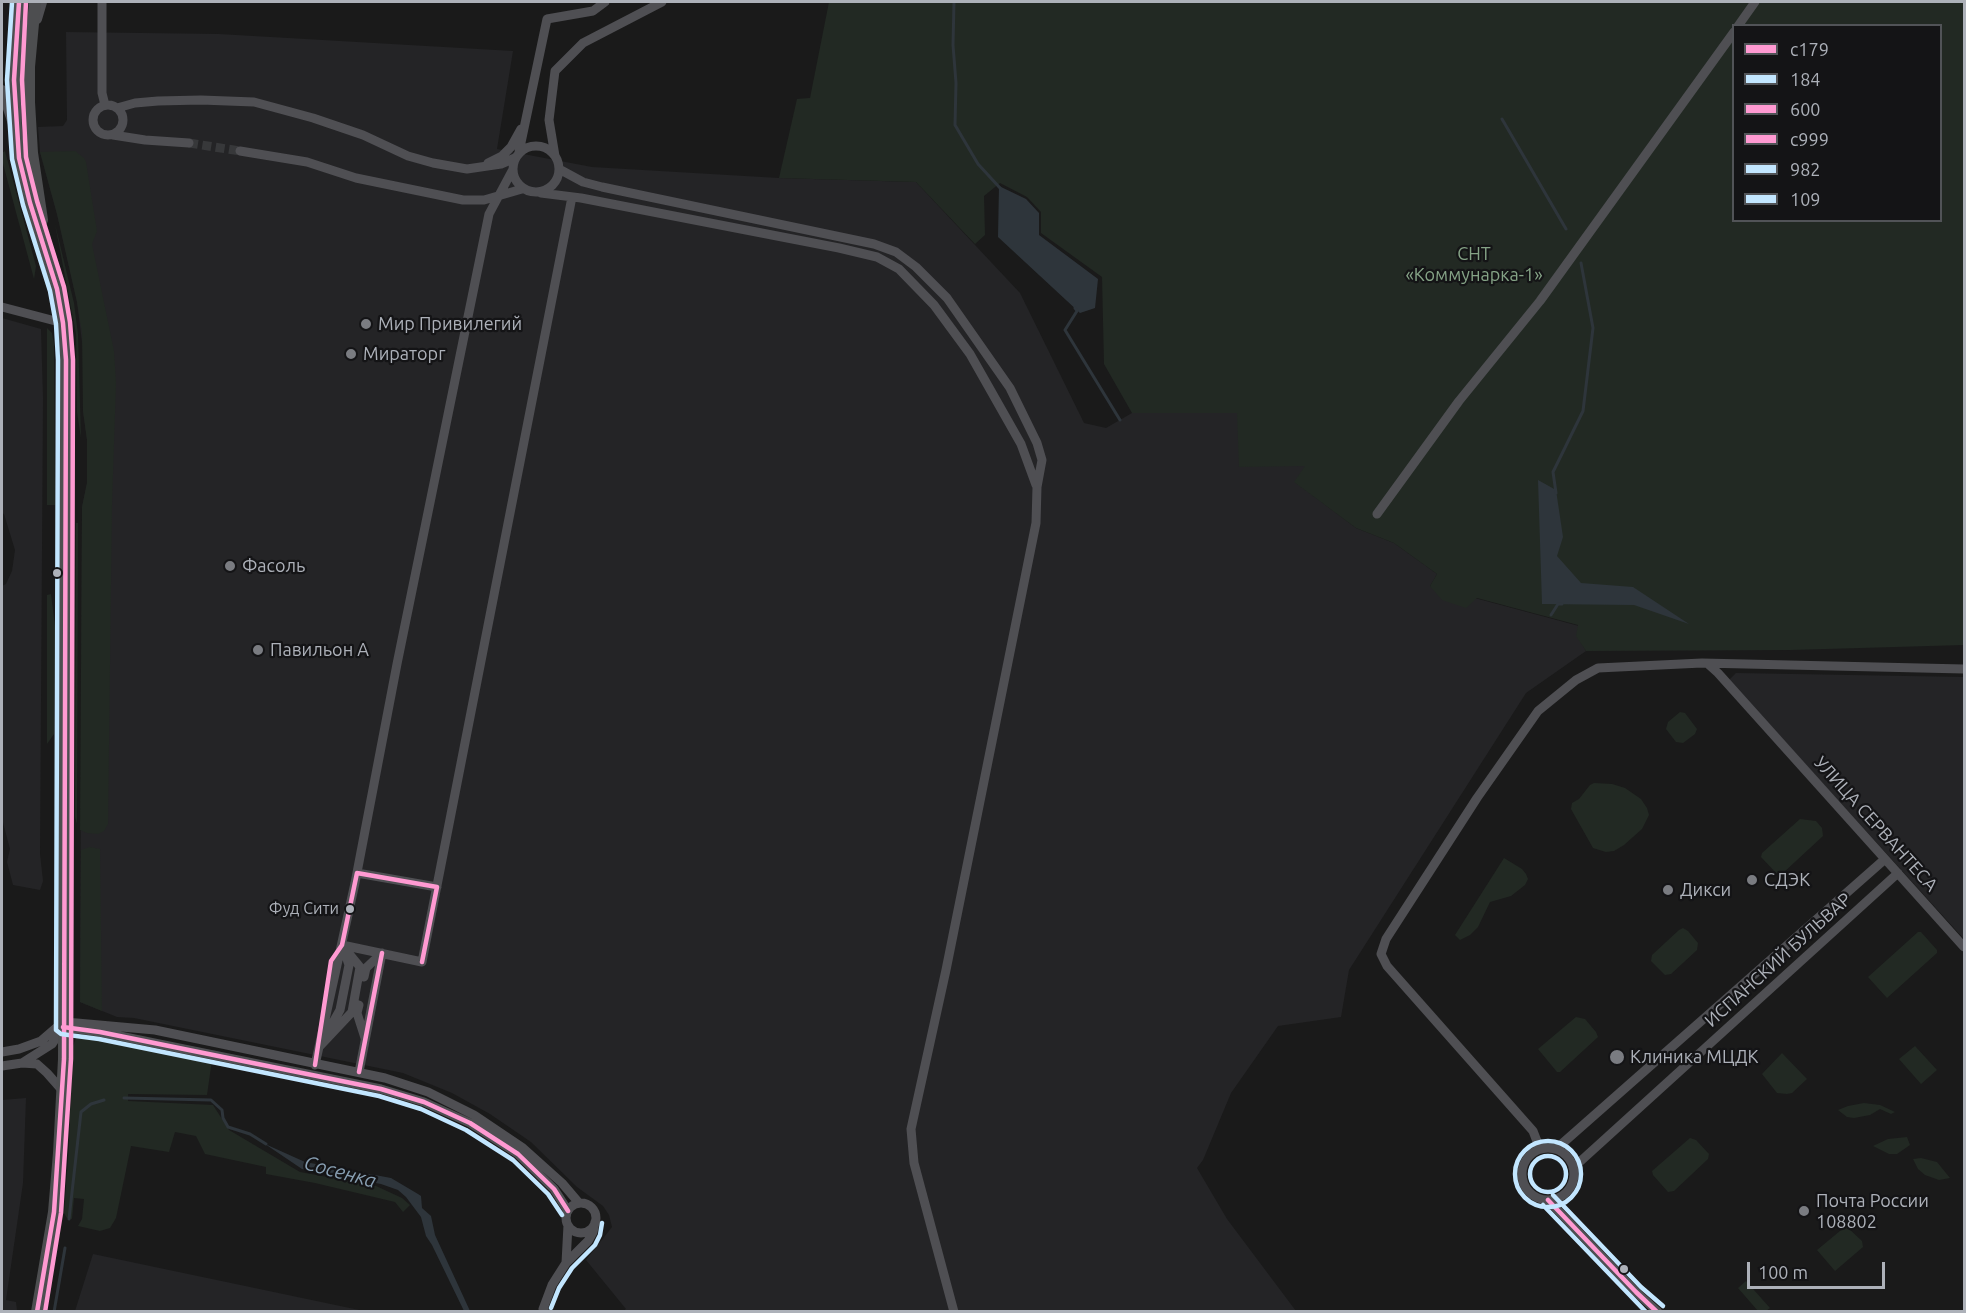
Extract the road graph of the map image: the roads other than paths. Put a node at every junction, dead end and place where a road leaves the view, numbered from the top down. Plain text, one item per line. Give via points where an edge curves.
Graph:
1 (19, 2) edge
2 (35, 2) edge
3 (42, 2) edge
4 (102, 2) edge
5 (605, 2) edge
6 (662, 2) edge
7 (1755, 2) edge
8 (1739, 24) edge
9 (1732, 35) edge
10 (32, 37) junction
11 (2, 90) edge
12 (105, 105) junction
13 (117, 108) junction
14 (526, 115) junction
15 (15, 130) junction
16 (112, 135) junction
17 (189, 143) tunnel mouth
18 (240, 151) tunnel mouth
19 (517, 155) junction
20 (555, 156) junction
21 (467, 169) junction
22 (559, 169) junction
23 (512, 171) junction
24 (522, 189) junction
25 (541, 193) junction
26 (497, 197) junction
27 (572, 197) junction
28 (47, 254) junction
29 (2, 307) edge
30 (63, 323) junction
31 (1037, 487) junction
32 (1377, 514) dead end
33 (1708, 664) junction
34 (1736, 664) junction
35 (1965, 669) edge
36 (1725, 681) junction
37 (1885, 859) junction
38 (357, 873) junction
39 (1898, 873) junction
40 (437, 887) junction
41 (342, 945) junction
42 (1965, 947) edge
43 (382, 953) junction
44 (63, 1025) junction
45 (365, 1039) junction
46 (319, 1048) junction
47 (2, 1052) edge
48 (22, 1064) junction
49 (315, 1065) junction
50 (2, 1066) edge
51 (359, 1072) junction
52 (62, 1090) junction
53 (1540, 1149) junction
54 (1556, 1149) junction
55 (1573, 1168) junction
56 (1548, 1200) junction
57 (579, 1203) junction
58 (568, 1211) junction
59 (595, 1222) junction
60 (568, 1225) junction
61 (566, 1263) junction
62 (38, 1311) edge
63 (545, 1311) edge
64 (954, 1311) edge
65 (1658, 1311) edge

1 - 15 main road
2 - 10 main road
3 - 10 street
4 - 12 street
5 - 14 street via 593,11 547,19
6 - 20 street via 583,44 555,70 549,120
7 - 8 street
9 - 32 street via 1539,301 1459,401
10 - 28 main road via 30,132
11 - 15 street
12 - 13 street
12 - 16 street via 98,108 93,124 97,132
13 - 16 street via 123,123
13 - 21 street via 158,101 254,102 363,135 408,156
14 - 19 street
14 - 21 street via 511,147 491,162
15 - 28 main road via 30,203
16 - 17 street
18 - 26 street via 307,162 356,178 463,200
19 - 20 street via 525,148 538,146
19 - 21 street via 501,164
19 - 23 street
20 - 22 street
22 - 25 street via 556,182
22 - 31 street via 602,187 874,244 896,252 947,298 1010,388 1042,460
23 - 24 street
23 - 26 street
24 - 25 street
24 - 26 street
25 - 27 street
26 - 38 street via 489,214
27 - 31 street via 838,248 877,257 899,269 934,305 970,354 1021,444
27 - 40 street
28 - 30 main road
29 - 30 street
30 - 44 main road via 66,422
31 - 64 street via 1036,523 912,1129 914,1162
33 - 34 street
33 - 36 street, УЛИЦА СЕРВАНТЕСА
33 - 53 street via 1598,668 1541,708 1477,798 1384,945 1382,954 1387,966 1533,1131
34 - 35 street
34 - 36 street via 1725,672
36 - 37 street, УЛИЦА СЕРВАНТЕСА
37 - 39 street, УЛИЦА СЕРВАНТЕСА
37 - 54 street, ИСПАНСКИЙ БУЛЬВАР
38 - 40 street
38 - 41 street
39 - 42 street, УЛИЦА СЕРВАНТЕСА
39 - 55 street, ИСПАНСКИЙ БУЛЬВАР
40 - 43 street via 422,962
41 - 43 street
41 - 46 street
41 - 46 street via 355,966 346,1011
43 - 45 street via 383,972 375,1017
43 - 45 street via 366,968 357,1013
44 - 47 street via 41,1041
44 - 48 street via 52,1044
44 - 49 street via 155,1030
44 - 52 main road
44 - 58 street via 381,1089 424,1102 470,1123 518,1154 554,1189
45 - 51 street
46 - 49 street
48 - 50 street
48 - 52 street via 36,1064
49 - 51 street
51 - 57 street via 428,1092 474,1115 523,1148 562,1182
52 - 62 main road via 54,1212
53 - 54 street
53 - 56 street via 1526,1161 1523,1178 1531,1193
54 - 55 street via 1570,1160
55 - 56 street via 1569,1190
56 - 65 street
57 - 58 street
57 - 59 street via 592,1208
58 - 60 street
59 - 60 street via 583,1232
59 - 61 street via 588,1241
60 - 61 street
61 - 63 street via 552,1286

